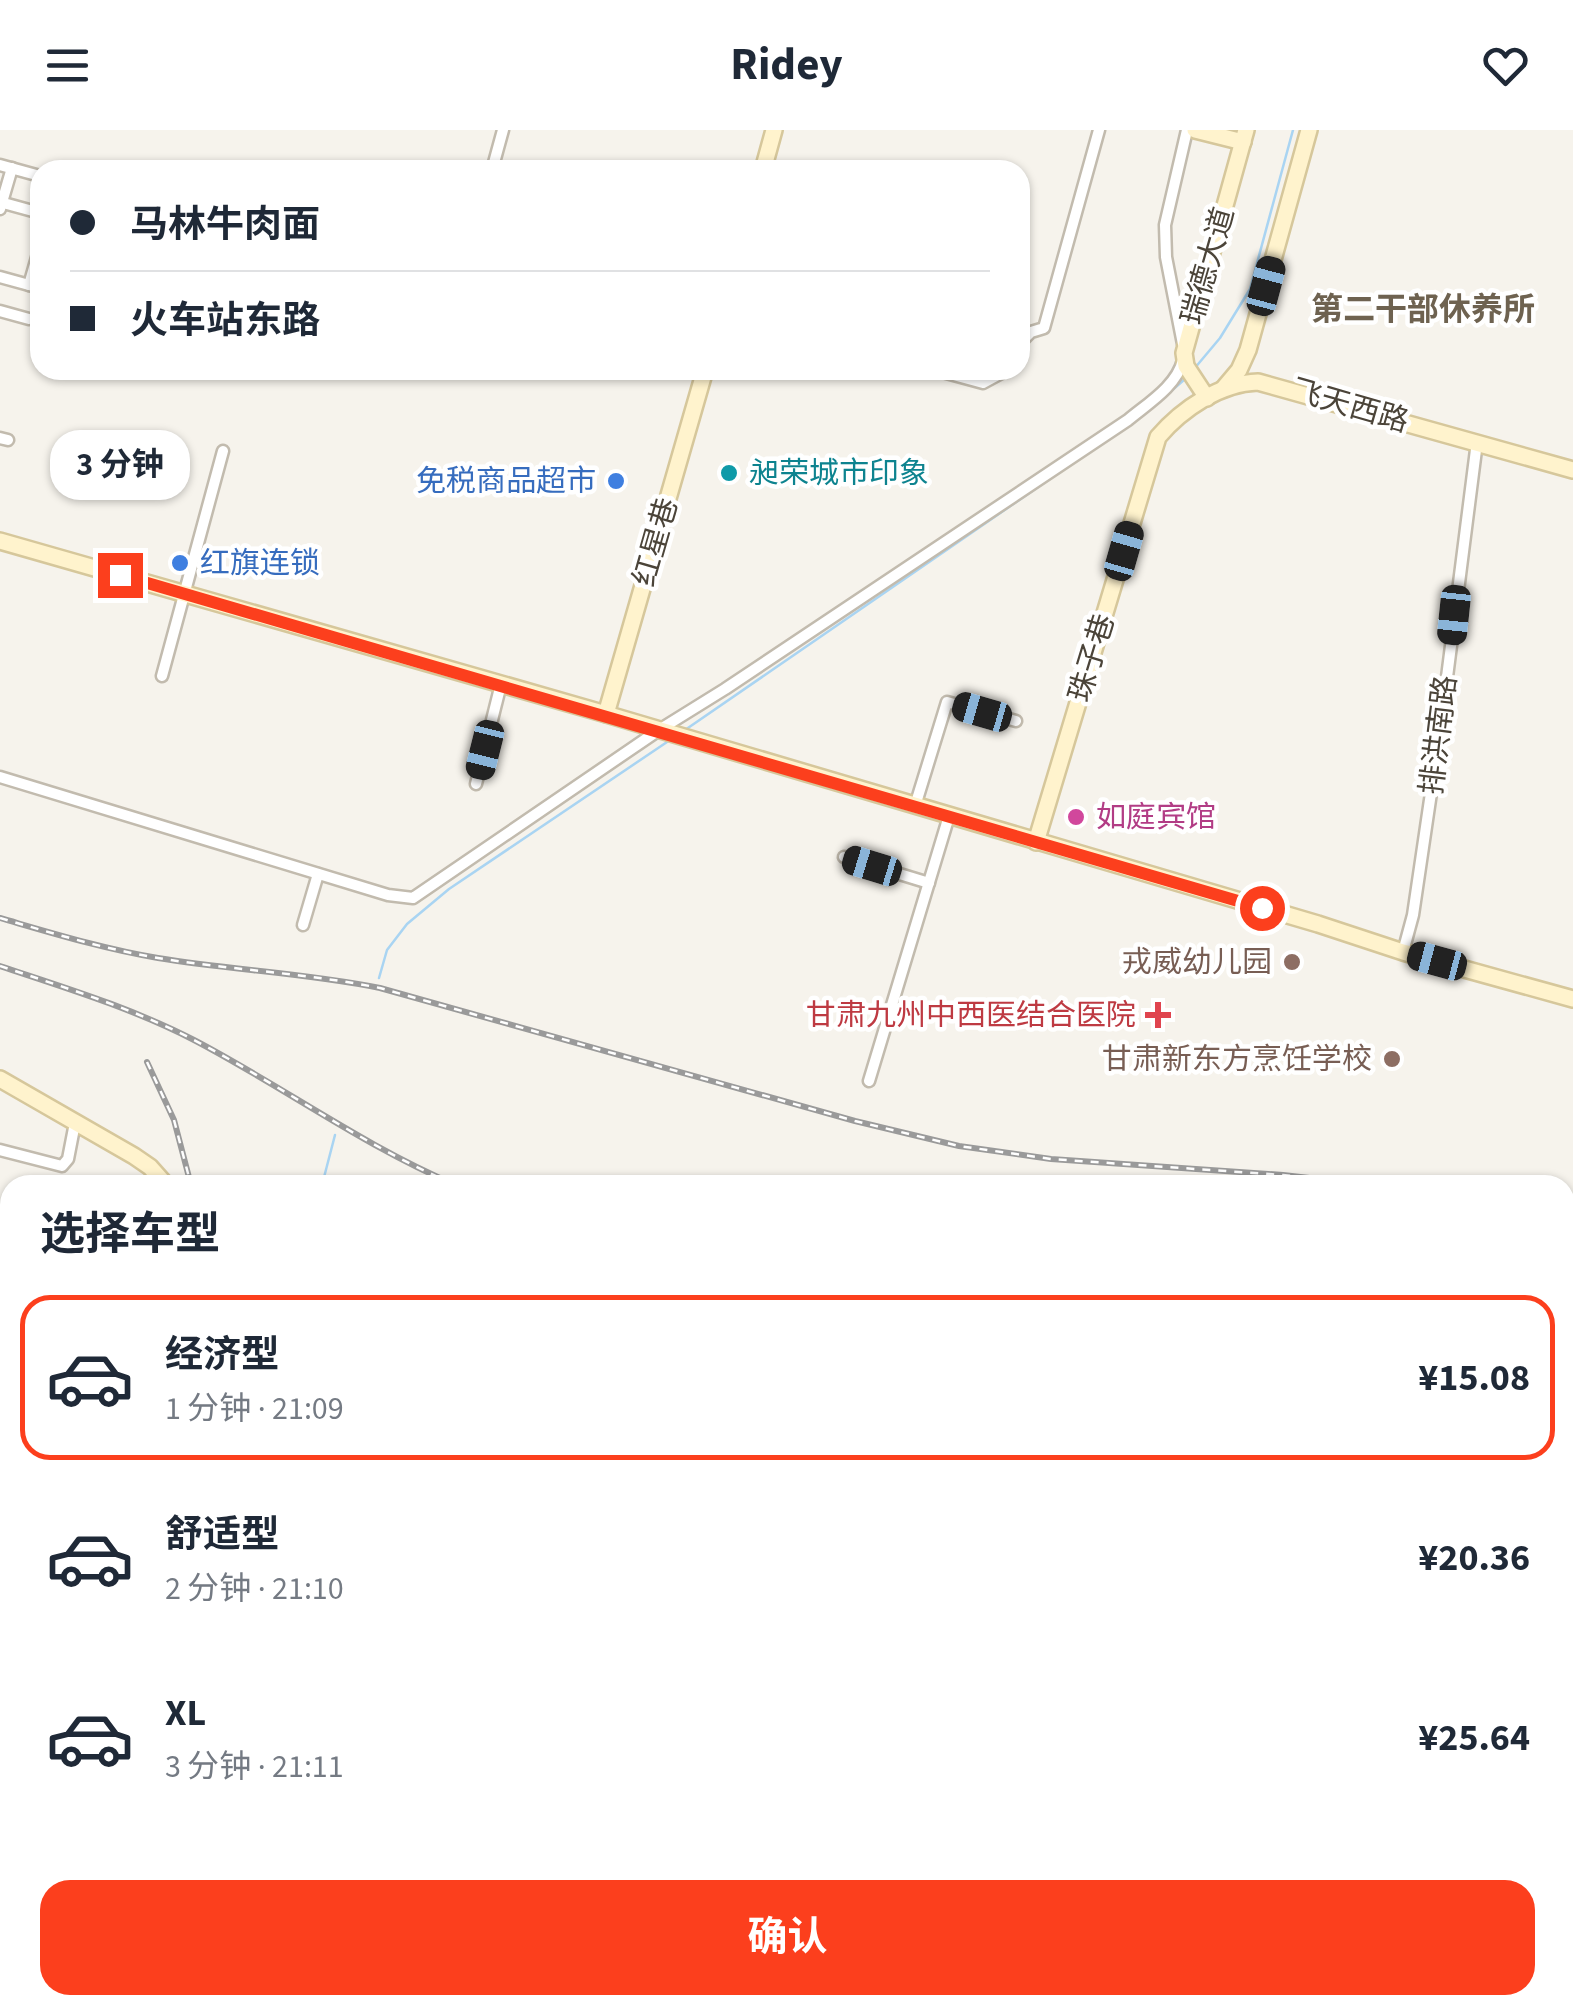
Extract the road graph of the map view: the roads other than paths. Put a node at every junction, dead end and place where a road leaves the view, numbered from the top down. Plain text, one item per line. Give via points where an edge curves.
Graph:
1 (504, 130) edge
2 (774, 130) edge
3 (1099, 130) edge
4 (1187, 130) edge
5 (1195, 130) edge
6 (1309, 130) edge
7 (1244, 136) edge
8 (495, 160) edge
9 (766, 160) edge
10 (6, 166) edge
11 (30, 173) edge
12 (1, 204) edge
13 (30, 211) edge
14 (0, 277) edge
15 (30, 285) edge
16 (0, 311) edge
17 (29, 319) dead end
18 (1030, 334) edge
19 (1188, 366) junction
20 (703, 380) edge
21 (1223, 389) junction
22 (1206, 398) junction
23 (1477, 442) junction
24 (223, 451) dead end
25 (1573, 470) edge
26 (0, 541) edge
27 (184, 594) junction
28 (162, 676) dead end
29 (501, 684) junction
30 (606, 714) junction
31 (1016, 721) dead end
32 (662, 731) junction
33 (0, 778) edge
34 (476, 784) dead end
35 (915, 806) junction
36 (950, 816) junction
37 (1036, 842) junction
38 (844, 858) dead end
39 (318, 874) junction
40 (929, 883) junction
41 (302, 925) dead end
42 (1403, 952) junction
43 (1573, 999) edge
44 (0, 1079) edge
45 (869, 1081) dead end
46 (75, 1123) junction
47 (0, 1150) edge
48 (156, 1175) edge

1 - 8 street
2 - 9 main road
3 - 18 street via 1044,328
4 - 19 street via 1165,225
5 - 7 main road
6 - 21 main road, 瑞德大道 via 1248,350
7 - 19 main road, 瑞德大道
10 - 11 street
10 - 12 street
12 - 13 street
14 - 15 street
16 - 17 street
19 - 22 main road
19 - 32 street via 1128,420
20 - 30 main road, 红星巷
21 - 22 main road, 珠子巷
21 - 23 main road, 飞天西路 via 1258,382
22 - 37 main road, 珠子巷 via 1158,437
23 - 25 main road
23 - 42 street, 排洪南路 via 1423,852
24 - 27 street
26 - 27 main road
27 - 28 street
27 - 29 main road
29 - 30 main road
29 - 34 street
30 - 32 main road
31 - 35 street via 947,702
32 - 35 main road
32 - 39 street via 420,895 403,898
33 - 39 street
35 - 36 main road
36 - 37 main road
36 - 40 street
37 - 42 main road
38 - 40 street
39 - 41 street
40 - 45 street
42 - 43 main road
44 - 46 main road
46 - 47 street via 62,1166
46 - 48 main road

